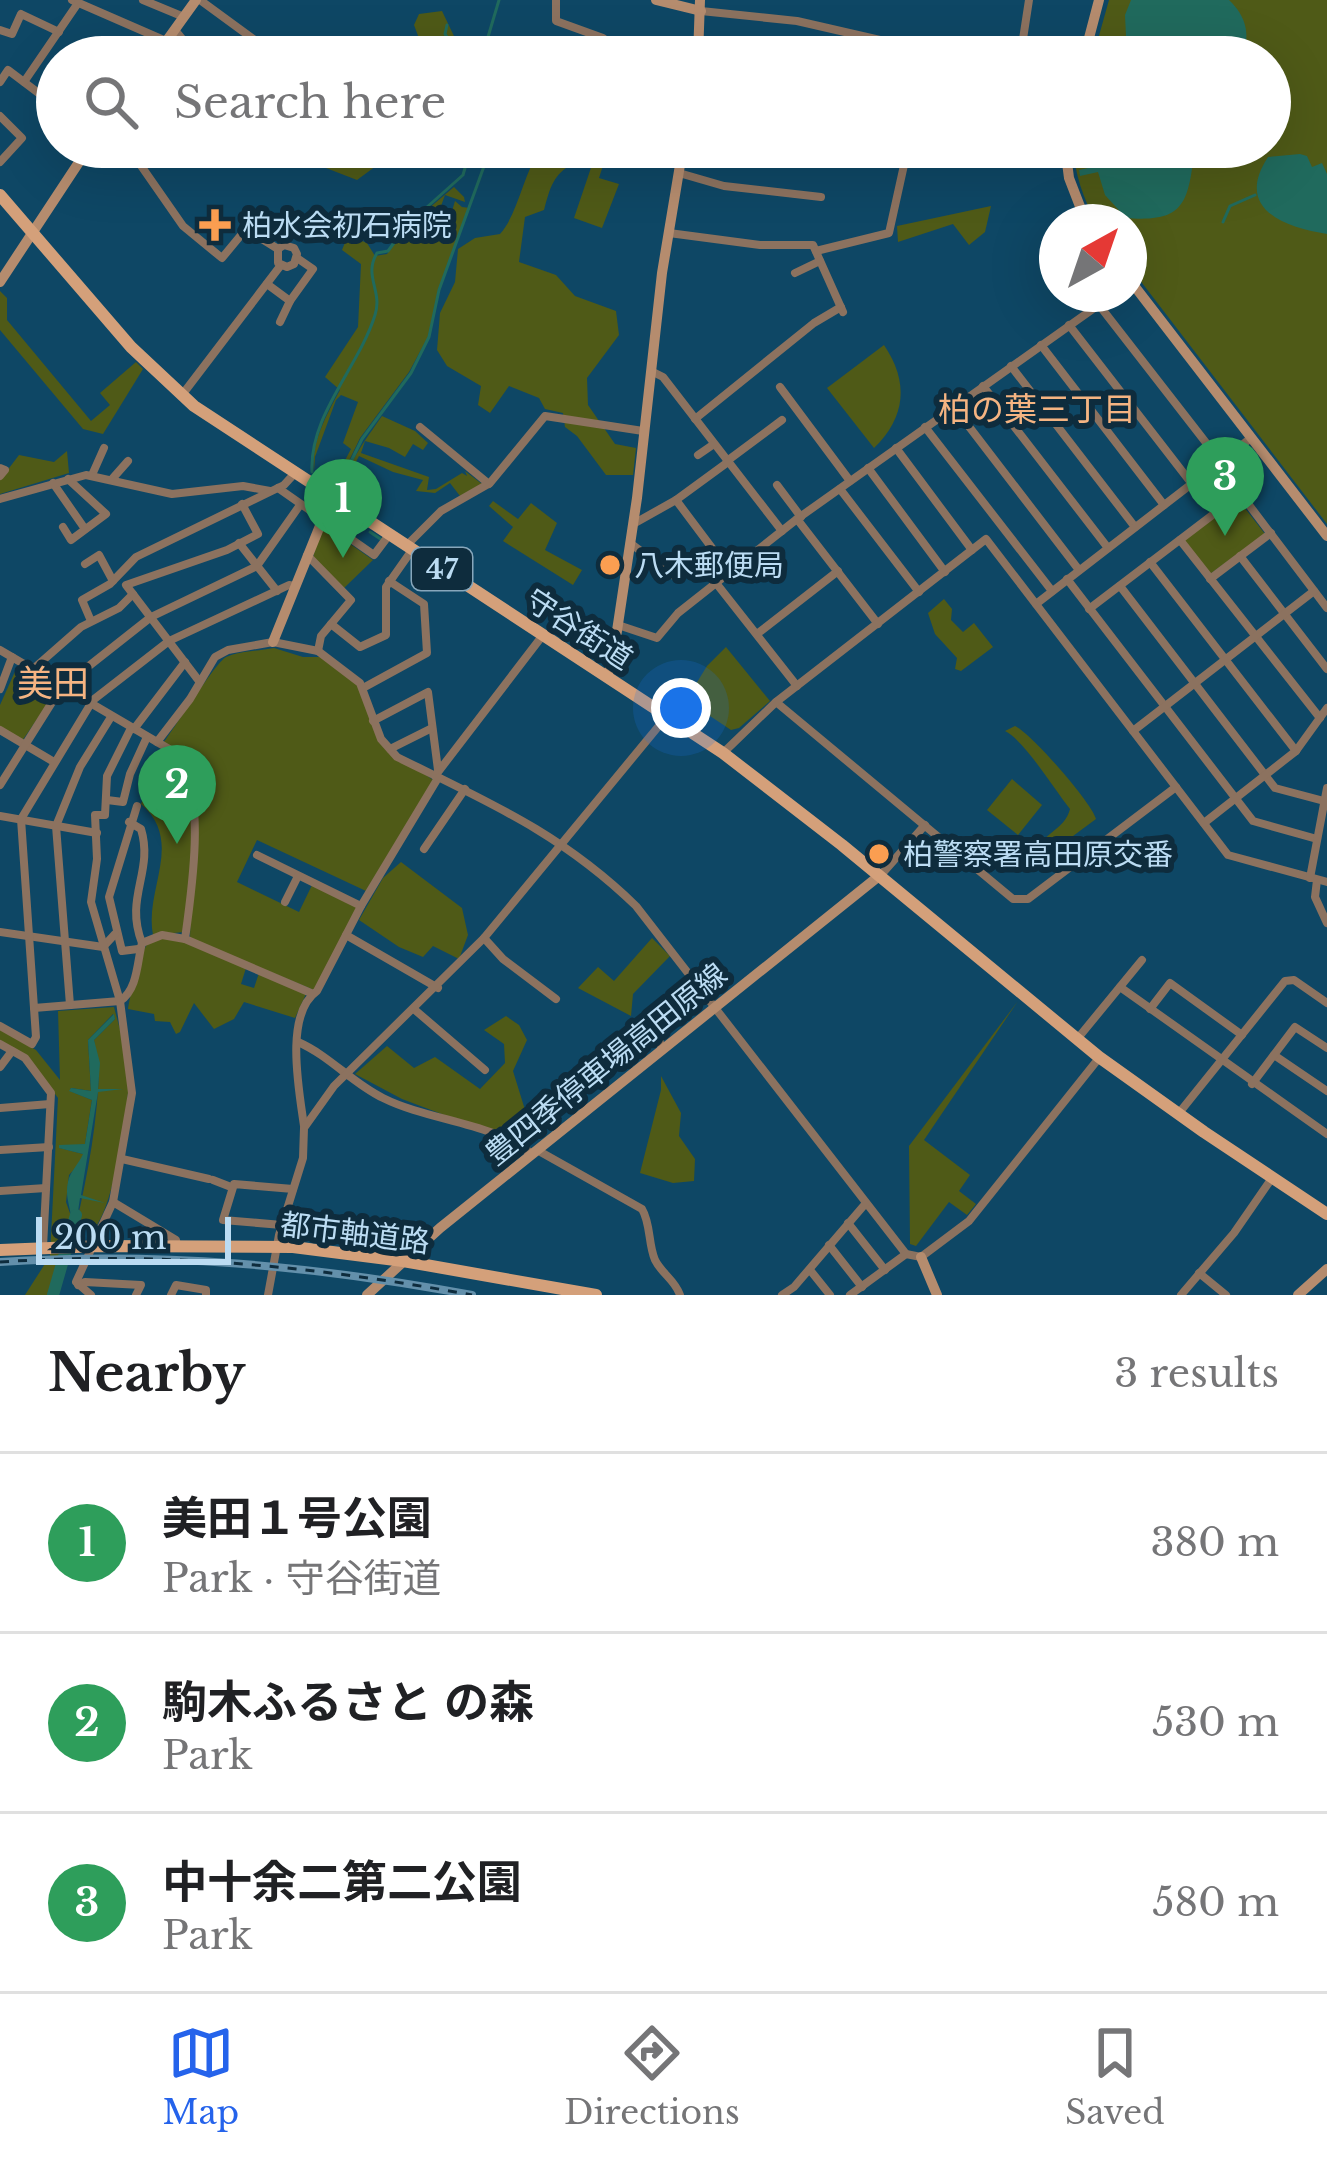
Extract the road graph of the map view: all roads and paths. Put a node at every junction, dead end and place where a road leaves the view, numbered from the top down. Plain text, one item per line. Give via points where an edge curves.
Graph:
1 (143, 0) edge
2 (198, 0) edge
3 (556, 0) edge
4 (656, 0) edge
5 (1029, 0) edge
6 (1099, 0) edge
7 (75, 1) edge
8 (700, 6) edge
9 (184, 17) junction
10 (0, 30) edge
11 (175, 30) junction
12 (59, 32) junction
13 (56, 36) edge
14 (155, 36) edge
15 (170, 36) edge
16 (180, 36) edge
17 (249, 36) edge
18 (597, 36) edge
19 (699, 36) edge
20 (861, 36) edge
21 (1023, 36) edge
22 (1090, 36) edge
23 (36, 65) edge
24 (0, 82) edge
25 (24, 82) junction
26 (36, 91) edge
27 (0, 116) edge
28 (0, 162) edge
29 (75, 168) edge
30 (143, 168) edge
31 (678, 168) edge
32 (903, 168) edge
33 (1068, 168) edge
34 (677, 173) junction
35 (0, 195) edge
36 (821, 197) dead end
37 (1080, 204) edge
38 (5, 212) edge
39 (32, 232) junction
40 (668, 232) junction
41 (278, 249) junction
42 (818, 255) junction
43 (297, 258) junction
44 (281, 265) junction
45 (795, 273) dead end
46 (0, 282) edge
47 (267, 284) junction
48 (290, 301) junction
49 (1147, 303) edge
50 (1089, 312) edge
51 (1104, 312) edge
52 (280, 322) dead end
53 (1069, 326) junction
54 (1041, 345) junction
55 (1011, 367) junction
56 (651, 371) junction
57 (983, 386) junction
58 (780, 387) dead end
59 (181, 396) junction
60 (954, 407) junction
61 (695, 419) junction
62 (782, 420) dead end
63 (420, 427) dead end
64 (925, 428) junction
65 (643, 431) junction
66 (1251, 439) junction
67 (714, 443) junction
68 (104, 448) dead end
69 (896, 448) junction
70 (698, 455) dead end
71 (128, 461) dead end
72 (728, 461) junction
73 (1219, 463) junction
74 (868, 468) junction
75 (296, 472) junction
76 (92, 475) junction
77 (113, 478) junction
78 (68, 479) junction
79 (850, 481) junction
80 (53, 483) junction
81 (489, 484) junction
82 (1192, 484) junction
83 (777, 485) dead end
84 (840, 488) junction
85 (274, 490) junction
86 (1240, 494) junction
87 (332, 496) junction
88 (0, 499) edge
89 (676, 500) junction
90 (242, 504) junction
91 (300, 505) junction
92 (1164, 505) junction
93 (799, 518) junction
94 (321, 520) junction
95 (633, 524) junction
96 (63, 527) dead end
97 (1135, 527) junction
98 (85, 529) junction
99 (782, 531) junction
100 (1271, 533) junction
101 (390, 534) junction
102 (1327, 536) edge
103 (1180, 540) junction
104 (239, 543) junction
105 (630, 543) junction
106 (410, 547) junction
107 (1108, 548) junction
108 (972, 550) junction
109 (307, 555) junction
110 (1240, 556) junction
111 (1150, 562) junction
112 (85, 564) dead end
113 (257, 566) junction
114 (1079, 570) junction
115 (838, 571) junction
116 (730, 572) junction
117 (945, 572) junction
118 (674, 576) dead end
119 (1067, 579) junction
120 (1210, 579) junction
121 (113, 581) junction
122 (389, 581) junction
123 (716, 583) junction
124 (295, 586) junction
125 (1120, 586) junction
126 (277, 591) junction
127 (1052, 591) junction
128 (919, 592) junction
129 (1314, 592) junction
130 (133, 594) junction
131 (1036, 604) junction
132 (1327, 608) edge
133 (1089, 609) junction
134 (1285, 614) junction
135 (151, 617) junction
136 (91, 621) junction
137 (331, 624) junction
138 (878, 624) junction
139 (618, 625) junction
140 (544, 634) junction
141 (757, 634) junction
142 (1255, 637) junction
143 (169, 641) junction
144 (273, 642) junction
145 (0, 650) edge
146 (318, 651) junction
147 (13, 657) junction
148 (1225, 660) junction
149 (185, 662) junction
150 (1327, 669) edge
151 (32, 670) junction
152 (607, 675) junction
153 (200, 681) junction
154 (1195, 683) junction
155 (796, 686) junction
156 (62, 688) junction
157 (362, 688) junction
158 (0, 689) edge
159 (776, 702) junction
160 (89, 704) junction
161 (1165, 706) junction
162 (1327, 708) edge
163 (668, 715) junction
164 (111, 717) junction
165 (1320, 718) junction
166 (373, 721) junction
167 (432, 728) junction
168 (132, 729) junction
169 (0, 730) edge
170 (1133, 731) junction
171 (152, 739) junction
172 (25, 745) junction
173 (390, 749) junction
174 (1296, 751) junction
175 (723, 753) junction
176 (54, 762) junction
177 (437, 774) junction
178 (1266, 776) junction
179 (0, 785) edge
180 (1176, 787) junction
181 (1327, 788) edge
182 (465, 789) junction
183 (1235, 799) junction
184 (106, 800) junction
185 (1324, 801) junction
186 (137, 806) dead end
187 (0, 816) edge
188 (21, 819) junction
189 (129, 822) junction
190 (1204, 823) junction
191 (926, 825) junction
192 (56, 826) junction
193 (97, 833) junction
194 (1317, 839) junction
195 (562, 846) junction
196 (424, 849) dead end
197 (256, 855) dead end
198 (298, 876) junction
199 (879, 876) junction
200 (1318, 880) edge
201 (284, 902) dead end
202 (361, 906) junction
203 (1327, 922) edge
204 (0, 932) edge
205 (115, 934) junction
206 (346, 935) junction
207 (28, 936) junction
208 (484, 938) junction
209 (185, 939) junction
210 (65, 941) junction
211 (141, 946) junction
212 (103, 947) junction
213 (1142, 960) dead end
214 (698, 985) junction
215 (1327, 985) edge
216 (1120, 987) junction
217 (438, 988) junction
218 (311, 993) junction
219 (556, 999) dead end
220 (1322, 1000) edge
221 (120, 1001) junction
222 (70, 1005) junction
223 (717, 1006) junction
224 (34, 1008) junction
225 (1150, 1009) junction
226 (416, 1010) junction
227 (0, 1026) edge
228 (1242, 1035) junction
229 (1077, 1039) junction
230 (298, 1042) junction
231 (0, 1043) edge
232 (1327, 1048) edge
233 (662, 1050) junction
234 (13, 1051) junction
235 (1274, 1055) junction
236 (1100, 1057) junction
237 (1221, 1061) junction
238 (0, 1067) edge
239 (485, 1070) dead end
240 (347, 1074) junction
241 (1252, 1084) junction
242 (1327, 1091) edge
243 (50, 1104) junction
244 (0, 1108) edge
245 (1178, 1114) junction
246 (304, 1128) junction
247 (1327, 1134) edge
248 (49, 1147) junction
249 (0, 1150) edge
250 (534, 1152) junction
251 (122, 1159) junction
252 (1272, 1178) junction
253 (231, 1187) junction
254 (46, 1188) junction
255 (293, 1189) junction
256 (0, 1191) edge
257 (113, 1202) junction
258 (866, 1203) junction
259 (1327, 1214) edge
260 (848, 1223) junction
261 (282, 1225) junction
262 (830, 1245) junction
263 (89, 1246) junction
264 (177, 1246) junction
265 (277, 1246) junction
266 (0, 1247) edge
267 (43, 1247) junction
268 (906, 1254) junction
269 (921, 1257) junction
270 (403, 1261) junction
271 (1327, 1269) edge
272 (809, 1270) junction
273 (885, 1270) junction
274 (1199, 1273) junction
275 (515, 1280) junction
276 (78, 1285) junction
277 (862, 1287) junction
278 (788, 1294) edge
279 (91, 1295) edge
280 (136, 1295) edge
281 (171, 1295) edge
282 (206, 1295) edge
283 (268, 1295) edge
284 (368, 1295) edge
285 (512, 1295) edge
286 (596, 1295) edge
287 (680, 1295) edge
288 (830, 1295) edge
289 (850, 1295) edge
290 (937, 1295) edge
291 (1181, 1295) edge
292 (1226, 1295) edge
293 (1298, 1295) edge

1 - 9 street
2 - 9 street
2 - 17 street
3 - 18 street via 556,21
4 - 8 street
5 - 21 street
6 - 22 street
7 - 12 street
7 - 14 street
8 - 19 street
8 - 20 street
9 - 11 street
10 - 12 street via 12,34 21,14
11 - 15 street
11 - 16 street
12 - 13 street
23 - 25 street
24 - 25 street via 8,70
25 - 26 street
27 - 28 street via 22,138
29 - 39 street
30 - 41 street via 183,226 222,258 246,229
31 - 34 street
32 - 42 street via 889,232
33 - 37 street
34 - 36 street
34 - 40 street
35 - 38 main road, 守谷街道 / 47
38 - 39 main road, 守谷街道 / 47
39 - 46 street
39 - 59 main road, 守谷街道 / 47
40 - 42 street via 814,245
40 - 56 street
41 - 43 street via 291,246
41 - 44 street
42 - 45 street
42 - 61 street via 842,310 814,323
43 - 44 street
43 - 48 street via 313,269
44 - 47 street
47 - 48 street
47 - 59 street
48 - 52 street
49 - 66 street
50 - 53 street
51 - 73 street
53 - 54 street
53 - 82 street
54 - 55 street
54 - 92 street
55 - 57 street
55 - 97 street
56 - 61 street
56 - 65 street
57 - 60 street
57 - 107 street
58 - 79 street
59 - 75 main road, 守谷街道 / 47
60 - 64 street
60 - 114 street
61 - 67 street
62 - 72 street
63 - 81 street
64 - 69 street
64 - 127 street
65 - 81 street via 545,416
65 - 95 street
66 - 73 street
66 - 102 street
67 - 70 street
67 - 72 street
68 - 76 street
69 - 74 street
69 - 108 street
71 - 77 street
72 - 89 street
72 - 99 street
73 - 82 street
73 - 86 street
74 - 79 street
74 - 117 street
75 - 85 street
75 - 87 main road, 守谷街道 / 47
76 - 77 street
76 - 78 street
77 - 85 street via 172,494
78 - 80 street
78 - 98 street via 106,514
79 - 84 street
80 - 88 street
80 - 98 street
81 - 106 street via 441,511
82 - 92 street
83 - 93 street
84 - 93 street
84 - 128 street
85 - 90 street
85 - 91 street
86 - 100 street
86 - 103 street
87 - 94 street
87 - 101 main road, 守谷街道 / 47
89 - 95 street
89 - 116 street
90 - 104 street via 257,534
90 - 121 street via 136,557
91 - 94 street
91 - 113 street
92 - 97 street
93 - 99 street
93 - 115 street
94 - 101 street via 374,555
94 - 109 street
95 - 105 street
96 - 98 street via 70,540
97 - 107 street
99 - 116 street
100 - 110 street
100 - 129 street
101 - 106 main road, 守谷街道 / 47
103 - 111 street
103 - 120 street
104 - 113 street
104 - 130 street via 127,585
105 - 118 street
105 - 139 street
106 - 122 street
106 - 140 main road, 守谷街道 / 47
107 - 114 street
108 - 117 street
108 - 131 street via 986,539
109 - 124 street
109 - 137 street via 351,601
110 - 120 street
110 - 134 street
111 - 125 street
111 - 148 street
112 - 121 street via 99,555
113 - 126 street
113 - 135 street
114 - 119 street
115 - 138 street
115 - 141 street
116 - 123 street
117 - 128 street
119 - 127 street
119 - 133 street
120 - 142 street
121 - 136 street via 82,600
122 - 137 street via 386,635 360,647
122 - 157 street via 424,604 427,653
123 - 139 street via 657,638
123 - 141 street
124 - 126 street
124 - 144 street
125 - 133 street
125 - 154 street
126 - 143 street
127 - 131 street
128 - 138 street
129 - 132 street
129 - 134 street
130 - 135 street
130 - 136 street
131 - 170 street
133 - 161 street
134 - 142 street
134 - 150 street
135 - 143 street
135 - 156 street
136 - 151 street
137 - 146 street
138 - 155 street
139 - 152 street
140 - 152 main road, 守谷街道 / 47
140 - 177 street
141 - 155 street
142 - 148 street
142 - 165 street
143 - 149 street
143 - 160 street
144 - 146 street
144 - 153 street via 228,650
145 - 147 street
146 - 157 street
147 - 151 street
147 - 158 street
148 - 154 street
148 - 174 street
149 - 153 street
149 - 168 street
151 - 156 street
152 - 163 main road, 守谷街道 / 47
153 - 171 street
154 - 161 street
154 - 178 street
155 - 159 street
156 - 160 street
156 - 172 street
157 - 166 street
159 - 175 street
159 - 191 street
160 - 164 street
160 - 176 street
161 - 170 street
161 - 183 street
162 - 165 street
163 - 175 main road, 守谷街道 / 47
163 - 195 street
164 - 168 street
164 - 192 street
165 - 174 street
166 - 167 street via 428,692
166 - 173 street
167 - 173 street
167 - 177 street
168 - 171 street
168 - 184 street via 107,776
169 - 172 street
170 - 180 street
171 - 184 street via 123,802
171 - 209 street via 181,756 191,781
172 - 176 street
172 - 179 street
173 - 177 street
174 - 178 street
175 - 199 main road, 守谷街道 / 47
176 - 188 street
177 - 182 street
177 - 202 street
178 - 183 street
178 - 185 street via 1275,788
180 - 190 street
180 - 191 street via 1028,899 1013,899
181 - 185 street
182 - 195 street
182 - 196 street
183 - 190 street
183 - 194 street via 1253,821
184 - 193 street via 105,815 95,815
185 - 194 street
186 - 189 street
187 - 188 street
188 - 192 street
188 - 207 street
189 - 205 street via 109,897
189 - 211 street via 141,829 148,851 133,906
190 - 200 street via 1228,855
191 - 199 street
192 - 193 street
192 - 210 street
193 - 212 street via 91,902
194 - 200 street
195 - 208 street
195 - 214 street via 636,906
197 - 198 street
198 - 201 street
198 - 202 street
199 - 223 street, 豊四季停車場高田原線
199 - 229 main road, 守谷街道 / 47
200 - 203 street via 1315,897
202 - 206 street
204 - 207 street
205 - 211 street via 122,951
205 - 212 street
206 - 217 street
206 - 218 street
207 - 210 street
207 - 224 street
208 - 217 street
208 - 219 street
209 - 211 street via 162,935
209 - 218 street
210 - 212 street
210 - 222 street
211 - 221 street
212 - 221 street
213 - 216 street
214 - 223 street
214 - 233 street via 657,1032
215 - 220 street
216 - 225 street
216 - 229 street
217 - 226 street
218 - 230 street via 297,1016
220 - 228 street via 1285,981
221 - 222 street
221 - 251 street via 132,1093
222 - 224 street
223 - 233 street, 豊四季停車場高田原線
223 - 258 street
224 - 227 street via 32,1044
225 - 228 street via 1170,983
225 - 237 street
226 - 239 street
226 - 240 street
228 - 237 street
229 - 236 main road, 守谷街道 / 47
230 - 240 street
230 - 246 street
231 - 234 street
232 - 235 street via 1295,1027
233 - 250 street, 豊四季停車場高田原線
234 - 238 street
234 - 243 street via 51,1093
235 - 241 street
235 - 242 street
236 - 245 main road, 守谷街道 / 47
236 - 269 street via 969,1221
237 - 241 street
237 - 245 street
240 - 246 street
240 - 250 street via 396,1104
241 - 247 street
243 - 244 street
243 - 248 street
245 - 252 main road, 守谷街道 / 47
246 - 255 street
248 - 249 street
248 - 254 street
250 - 270 street, 豊四季停車場高田原線
250 - 287 street via 642,1209 653,1256
251 - 253 street
251 - 257 street
252 - 259 main road, 守谷街道 / 47
252 - 274 street
253 - 255 street
253 - 261 street via 223,1220
254 - 256 street
254 - 267 street
255 - 261 street
257 - 263 street
257 - 264 street
258 - 260 street
258 - 268 street
260 - 262 street
260 - 273 street
261 - 265 street
262 - 272 street
262 - 277 street
263 - 264 main road, 都市軸道路
263 - 267 main road, 都市軸道路
263 - 276 street
264 - 265 main road, 都市軸道路
265 - 270 main road, 都市軸道路
265 - 283 street
266 - 267 main road, 都市軸道路
268 - 269 street
268 - 273 street
269 - 290 street
270 - 275 main road, 都市軸道路
270 - 284 street, 豊四季停車場高田原線
271 - 293 street
272 - 278 street
272 - 288 street
273 - 277 street
274 - 291 street
274 - 292 street
275 - 285 street
275 - 286 main road, 都市軸道路
276 - 279 street
276 - 280 street via 141,1285
277 - 289 street
281 - 282 street via 176,1286

